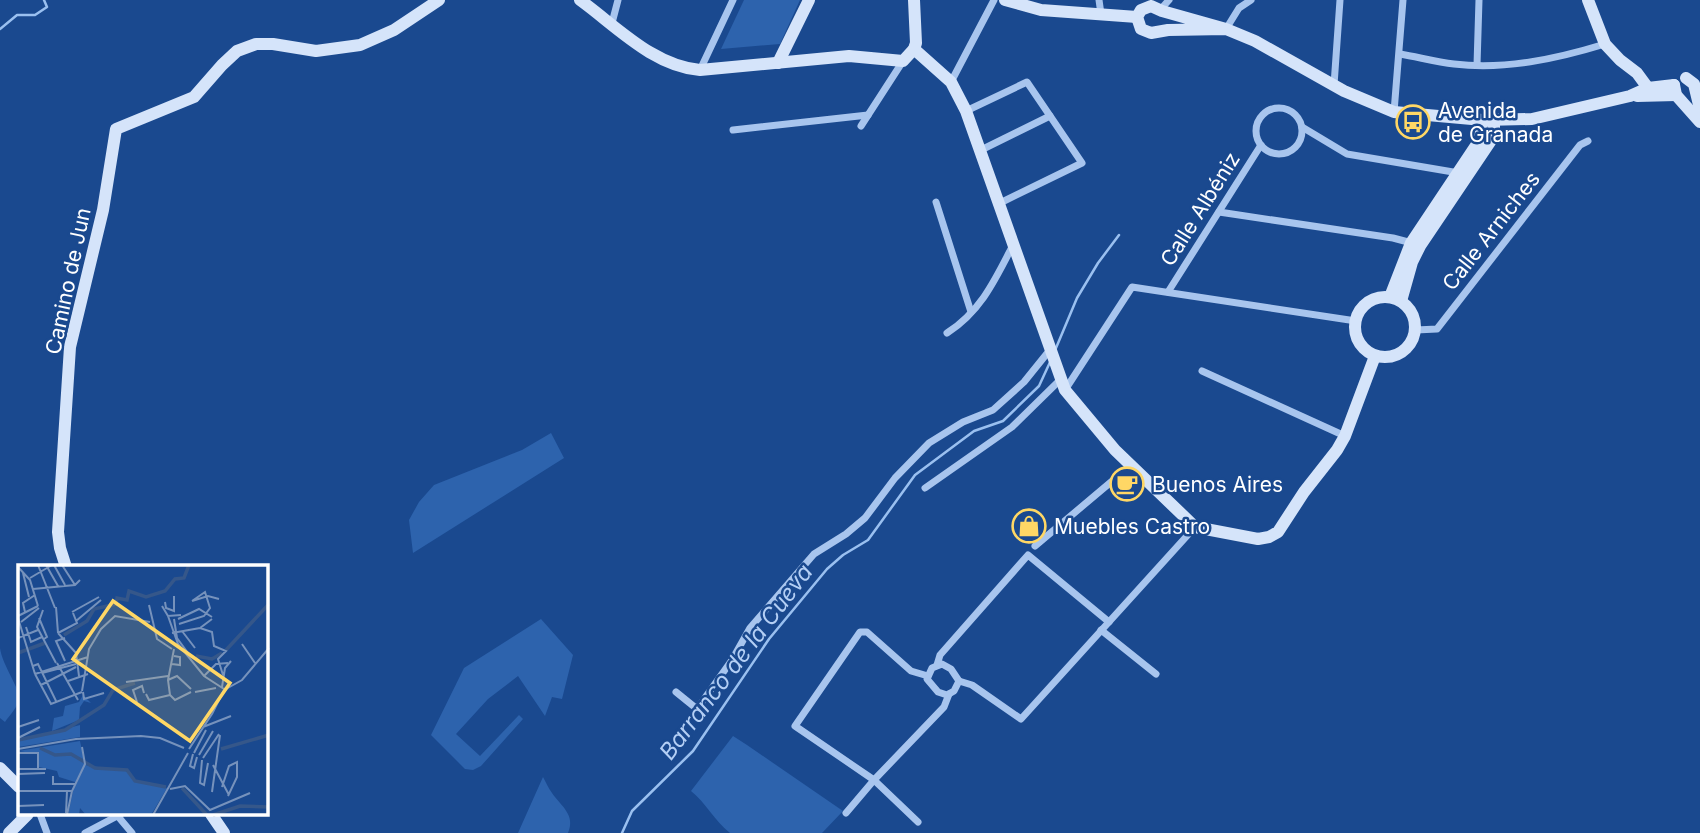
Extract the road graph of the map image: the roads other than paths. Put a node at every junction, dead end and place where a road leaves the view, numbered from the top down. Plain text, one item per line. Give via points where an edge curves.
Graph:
1 (439, 0) edge
2 (580, 0) edge
3 (618, 0) edge
4 (733, 0) edge
5 (809, 0) edge
6 (914, 0) edge
7 (994, 0) edge
8 (1005, 0) edge
9 (1099, 0) edge
10 (1251, 0) edge
11 (1340, 0) edge
12 (1403, 0) edge
13 (1479, 0) edge
14 (1588, 0) edge
15 (1164, 7) edge
16 (1101, 14) junction
17 (1137, 16) junction
18 (612, 23) junction
19 (1226, 29) junction
20 (1158, 31) junction
21 (1605, 44) junction
22 (914, 49) junction
23 (1400, 54) junction
24 (903, 61) junction
25 (778, 64) junction
26 (1477, 65) junction
27 (700, 70) junction
28 (1700, 74) edge
29 (951, 82) junction
30 (1334, 85) junction
31 (1648, 88) junction
32 (1687, 88) edge
33 (1630, 96) junction
34 (1700, 109) edge
35 (966, 111) junction
36 (1394, 112) junction
37 (868, 115) junction
38 (1050, 116) junction
39 (1489, 120) junction
40 (1700, 122) edge
41 (861, 126) dead end
42 (1302, 127) junction
43 (733, 130) dead end
44 (1588, 141) dead end
45 (1261, 145) junction
46 (981, 150) junction
47 (1462, 175) junction
48 (936, 202) dead end
49 (1000, 203) junction
50 (1219, 212) junction
51 (1014, 244) junction
52 (1415, 244) junction
53 (1168, 292) junction
54 (1396, 299) junction
55 (971, 312) junction
56 (1356, 321) junction
57 (1416, 330) junction
58 (947, 332) dead end
59 (1049, 351) junction
60 (1375, 356) junction
61 (1202, 371) dead end
62 (1063, 384) junction
63 (1345, 436) junction
64 (1130, 466) junction
65 (925, 488) dead end
66 (1195, 527) junction
67 (1035, 546) dead end
68 (65, 565) edge
69 (1109, 622) junction
70 (1101, 630) junction
71 (937, 665) junction
72 (1156, 674) dead end
73 (928, 676) junction
74 (958, 681) junction
75 (676, 692) dead end
76 (949, 694) junction
77 (0, 768) edge
78 (874, 779) junction
79 (18, 786) edge
80 (846, 813) dead end
81 (26, 816) edge
82 (41, 816) edge
83 (116, 816) edge
84 (119, 816) edge
85 (212, 816) edge
86 (918, 822) dead end
87 (9, 833) edge
88 (47, 833) edge
89 (85, 833) edge
90 (132, 833) edge
91 (224, 833) edge

1 - 68 street, Camino de Jun via 394,30 360,45 316,51 256,44 237,51 194,97 116,129 103,210 70,347 58,532
2 - 18 street
3 - 18 street
4 - 27 street
5 - 25 street
6 - 22 street
7 - 29 street
8 - 16 street via 1041,10
9 - 16 street
10 - 19 street via 1239,8
11 - 30 street
12 - 23 street
13 - 26 street
14 - 21 street
15 - 17 street via 1146,7
15 - 19 street
15 - 20 street via 1164,24
16 - 17 street
17 - 20 street via 1141,29
18 - 27 street via 677,67
19 - 20 street
19 - 30 street
21 - 26 street via 1560,58
21 - 31 street
22 - 24 street
22 - 29 street
23 - 26 street
23 - 36 street
24 - 25 street via 849,56
24 - 37 street
25 - 27 street
28 - 32 street
29 - 35 street
30 - 36 street
31 - 32 street
31 - 33 street
32 - 33 street
32 - 34 street
32 - 40 street
33 - 39 street via 1532,119
35 - 38 street via 1027,82
35 - 46 street
36 - 39 street
37 - 41 street
37 - 43 street
38 - 46 street
38 - 49 street via 1082,163
39 - 47 street
42 - 45 street via 1300,142 1288,153 1273,153
42 - 45 street via 1295,114 1274,108 1258,123
42 - 47 street via 1348,154
44 - 57 street, Calle Arniches via 1580,145 1437,329
45 - 50 street, Calle Albéniz
46 - 49 street
47 - 52 street
48 - 55 street
49 - 51 street
50 - 52 street
50 - 53 street, Calle Albéniz
51 - 55 street via 987,295
51 - 59 street
52 - 54 street
53 - 56 street
53 - 62 street via 1132,287
54 - 56 street via 1381,297 1365,304
54 - 57 street via 1409,308
55 - 58 street
56 - 60 street via 1360,345
57 - 60 street via 1413,341 1397,356
59 - 62 street
59 - 75 street via 993,410 929,443 865,518 814,554 750,628 697,709
60 - 63 street
61 - 63 street
62 - 64 street
62 - 65 street via 1012,427
63 - 66 street via 1274,535 1252,539
64 - 66 street
64 - 67 street
66 - 69 street
69 - 70 street
69 - 71 street via 1028,555 940,655
70 - 72 street
70 - 74 street via 1021,719 972,685
71 - 73 street
71 - 74 street via 947,666
73 - 76 street via 933,688
73 - 78 street via 911,671 867,632 860,632 795,726
74 - 76 street
76 - 78 street via 944,707
77 - 79 street
78 - 80 street
78 - 86 street
81 - 87 street
82 - 88 street
83 - 89 street
84 - 90 street
85 - 91 street

